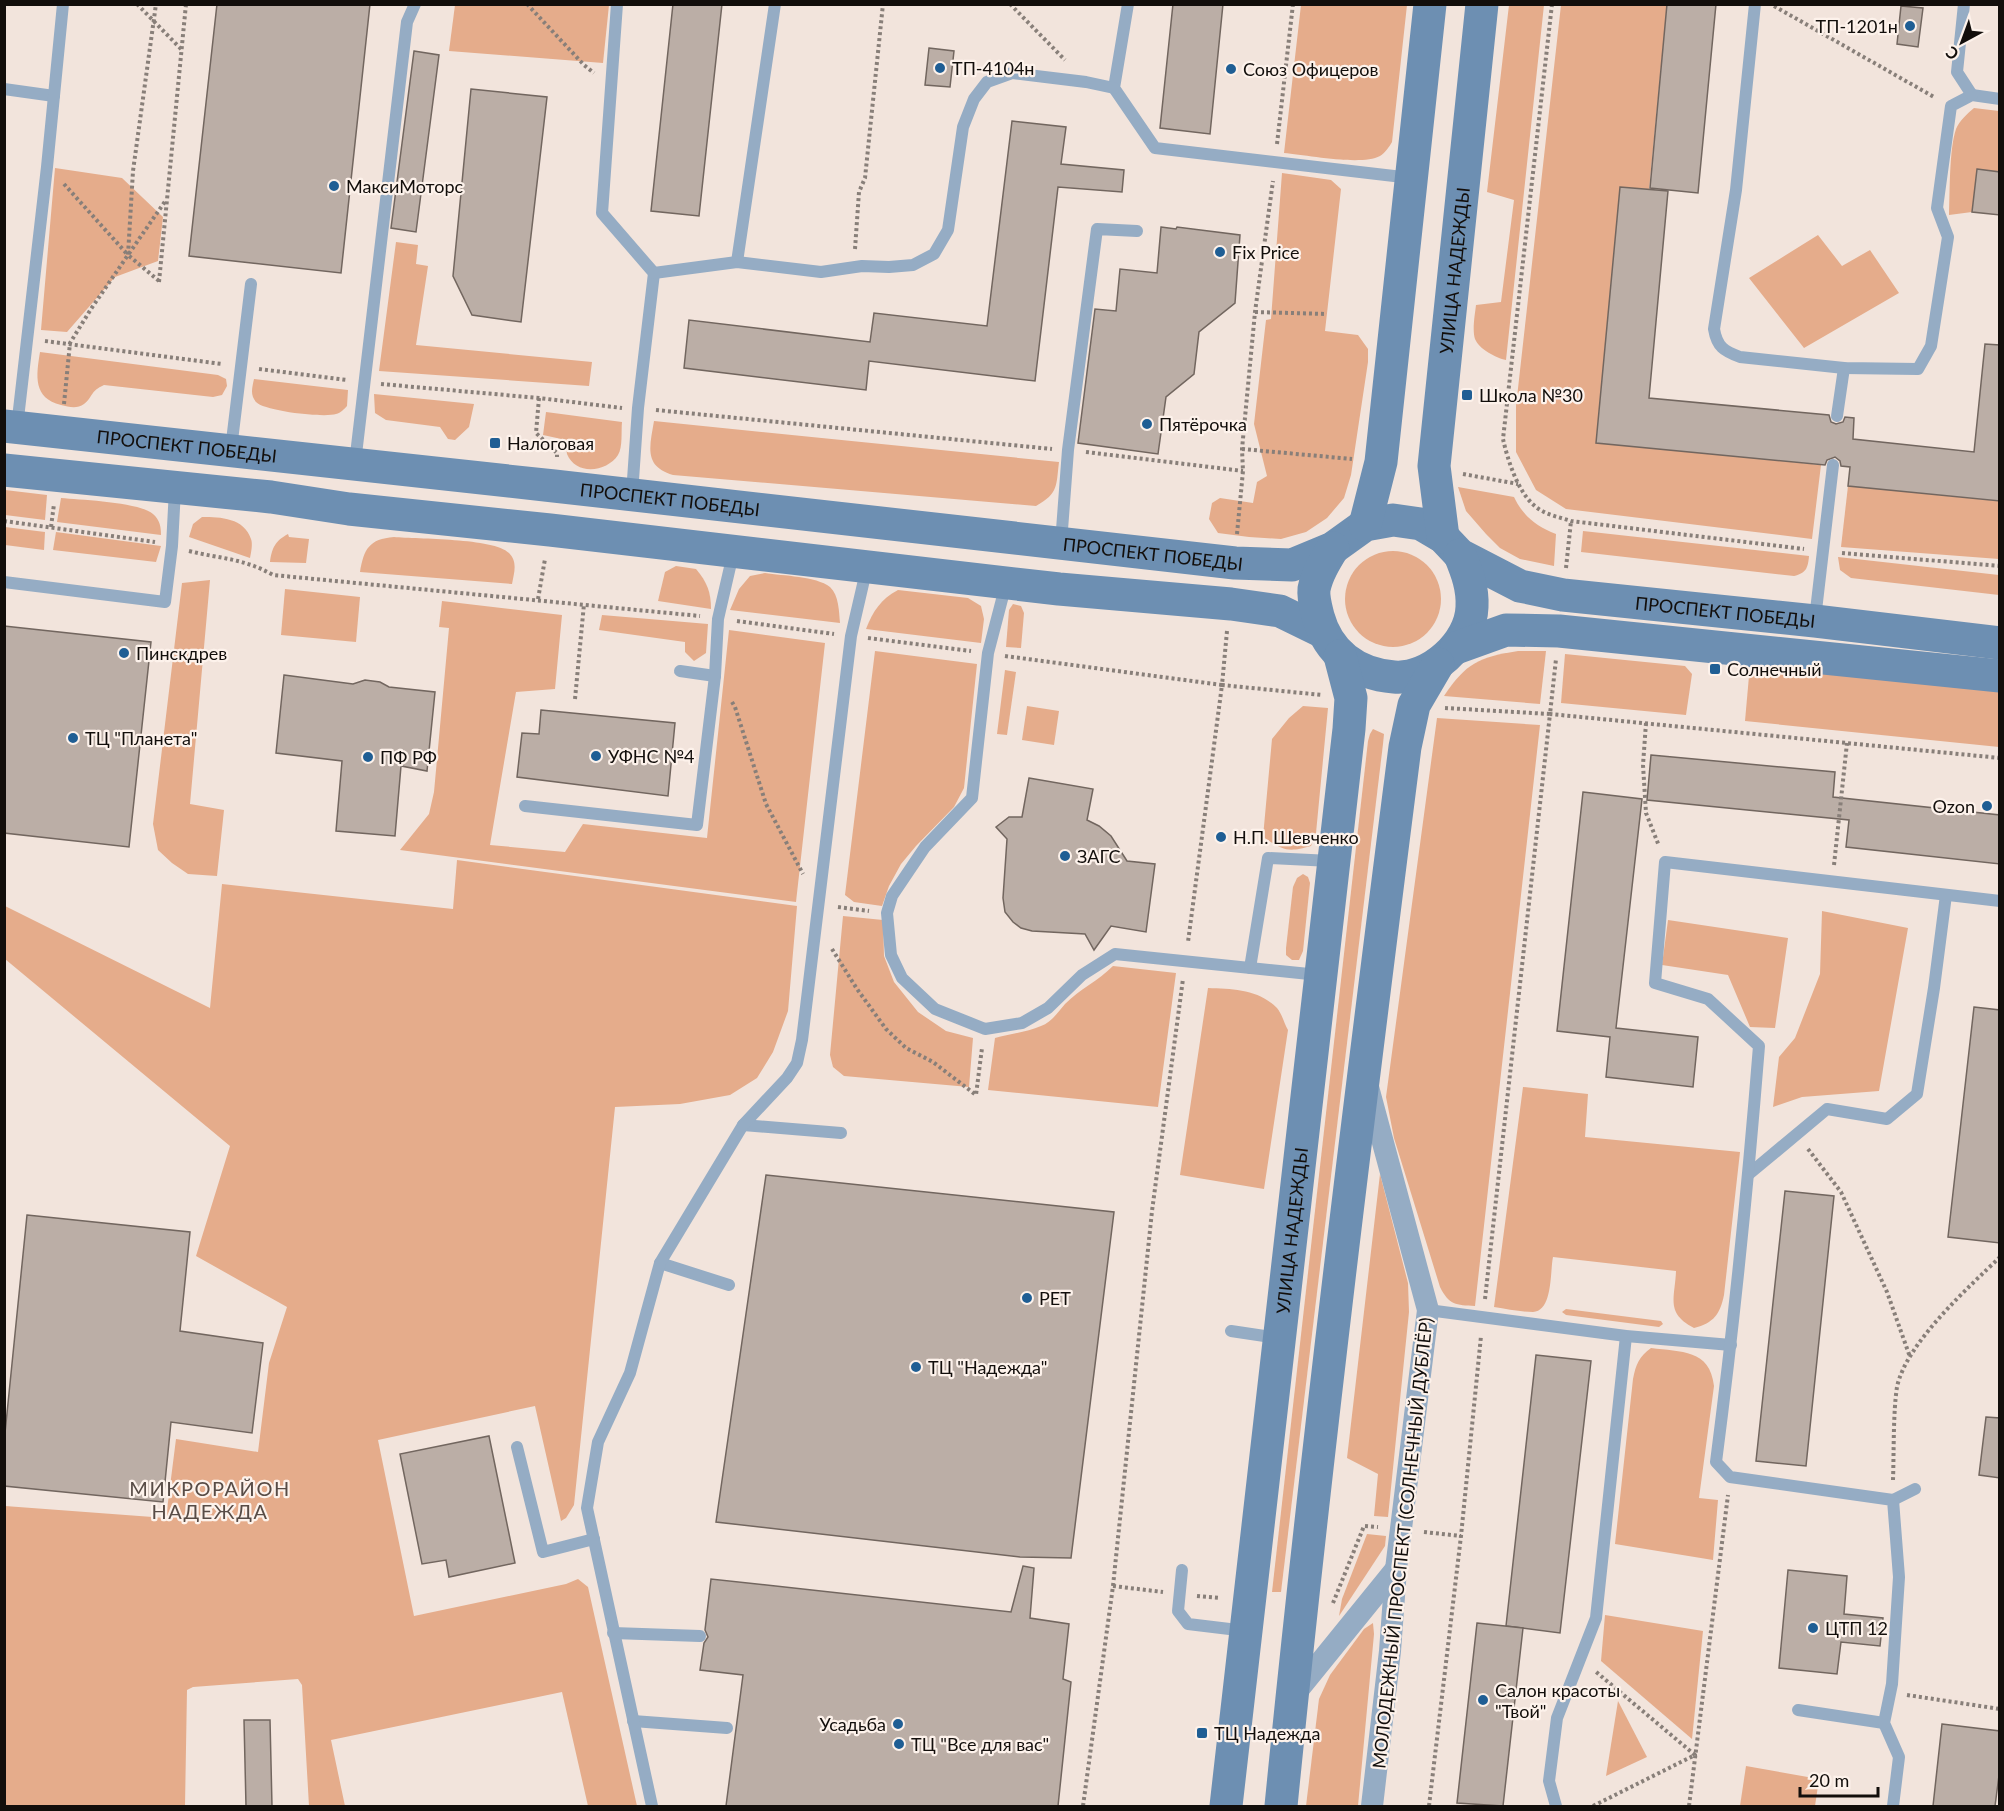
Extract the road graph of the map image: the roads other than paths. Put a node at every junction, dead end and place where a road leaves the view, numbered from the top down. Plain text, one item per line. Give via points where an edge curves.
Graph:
1 (63, 4) edge
2 (415, 4) edge
3 (617, 4) edge
4 (776, 4) edge
5 (1128, 4) edge
6 (1430, 4) edge
7 (1482, 4) edge
8 (1755, 4) edge
9 (1964, 4) edge
10 (1114, 88) junction
11 (4, 89) edge
12 (1972, 95) junction
13 (54, 96) junction
14 (2000, 99) edge
15 (1412, 179) junction
16 (1137, 231) dead end
17 (737, 262) junction
18 (654, 273) junction
19 (251, 284) dead end
20 (1844, 368) junction
21 (1837, 416) dead end
22 (10, 427) edge
23 (231, 450) junction
24 (355, 464) junction
25 (1833, 465) dead end
26 (4, 470) edge
27 (175, 488) junction
28 (632, 496) junction
29 (1365, 525) junction
30 (1061, 544) junction
31 (1451, 546) junction
32 (1333, 548) junction
33 (734, 553) junction
34 (867, 566) junction
35 (4, 582) edge
36 (1006, 583) junction
37 (1815, 621) junction
38 (2000, 643) edge
39 (1331, 644) junction
40 (1447, 656) junction
41 (680, 671) dead end
42 (715, 676) junction
43 (2000, 676) edge
44 (525, 806) dead end
45 (1333, 861) junction
46 (1946, 895) junction
47 (2000, 902) edge
48 (1250, 968) junction
49 (1319, 975) junction
50 (1364, 1073) junction
51 (743, 1125) junction
52 (841, 1134) dead end
53 (1749, 1174) junction
54 (660, 1263) junction
55 (729, 1285) dead end
56 (1428, 1310) junction
57 (1231, 1332) dead end
58 (1626, 1336) junction
59 (1279, 1338) junction
60 (1731, 1346) junction
61 (517, 1447) dead end
62 (1915, 1489) dead end
63 (1893, 1500) junction
64 (594, 1539) junction
65 (1396, 1569) junction
66 (1182, 1570) dead end
67 (1246, 1632) junction
68 (613, 1633) junction
69 (700, 1636) dead end
70 (1292, 1697) junction
71 (1798, 1710) dead end
72 (633, 1721) junction
73 (1884, 1723) junction
74 (727, 1728) dead end
75 (652, 1806) edge
76 (1226, 1806) edge
77 (1281, 1806) edge
78 (1372, 1806) edge
79 (1556, 1806) edge
80 (1893, 1806) edge

1 - 13 lane
2 - 24 lane via 407,22
3 - 18 lane via 602,213
4 - 17 lane
5 - 10 lane
6 - 15 main road
7 - 31 main road, УЛИЦА НАДЕЖДЫ via 1434,466
8 - 20 lane via 1736,190 1714,329 1716,342 1724,352 1740,357
9 - 12 lane via 1957,72
10 - 15 lane via 1155,148
10 - 17 lane via 1012,73 987,82 974,99 963,127 948,230 934,254 913,266 821,272
11 - 13 lane
12 - 14 lane
12 - 20 lane via 1951,106 1936,208 1948,237 1931,346 1918,369
13 - 22 lane via 48,167
15 - 29 main road via 1382,462
16 - 30 lane via 1097,229 1068,450
17 - 18 lane
18 - 28 lane
19 - 23 lane
20 - 21 lane
22 - 23 main road, ПРОСПЕКТ ПОБЕДЫ
23 - 24 main road, ПРОСПЕКТ ПОБЕДЫ
24 - 28 main road, ПРОСПЕКТ ПОБЕДЫ
25 - 37 lane
26 - 27 main road, ПРОСПЕКТ ПОБЕДЫ
27 - 33 main road, ПРОСПЕКТ ПОБЕДЫ
27 - 35 lane via 165,602
28 - 30 main road, ПРОСПЕКТ ПОБЕДЫ
29 - 31 main road, ПРОСПЕКТ ПОБЕДЫ via 1393,520 1421,524
29 - 32 main road, ПРОСПЕКТ ПОБЕДЫ
30 - 32 main road, ПРОСПЕКТ ПОБЕДЫ via 1235,563 1292,565
31 - 37 main road, ПРОСПЕКТ ПОБЕДЫ via 1520,585 1563,595
31 - 40 main road via 1471,583 1472,609 1469,623
32 - 39 main road, ПРОСПЕКТ ПОБЕДЫ via 1321,567 1314,590 1315,607
33 - 34 main road, ПРОСПЕКТ ПОБЕДЫ
33 - 42 lane via 718,619
34 - 36 main road, ПРОСПЕКТ ПОБЕДЫ
34 - 51 lane via 851,636 797,1063
36 - 39 main road, ПРОСПЕКТ ПОБЕДЫ via 1280,611
36 - 48 lane via 988,653 972,798 925,847 892,896 887,913 891,955 902,978 935,1009 985,1029 1022,1023 1048,1008 1082,975 1115,954
37 - 38 main road, ПРОСПЕКТ ПОБЕДЫ
39 - 40 main road, ПРОСПЕКТ ПОБЕДЫ via 1369,673 1396,677 1412,675
39 - 45 main road, УЛИЦА НАДЕЖДЫ via 1351,698
40 - 43 main road, ПРОСПЕКТ ПОБЕДЫ via 1506,630 1559,631
40 - 50 main road via 1414,705 1405,747
41 - 42 lane
42 - 44 lane via 697,825
45 - 48 lane via 1268,858
45 - 49 main road, УЛИЦА НАДЕЖДЫ
46 - 47 lane
46 - 53 lane via 1917,1094 1887,1119 1827,1109
46 - 53 lane via 1665,862 1655,983 1708,999 1759,1046
48 - 49 lane
49 - 59 main road, УЛИЦА НАДЕЖДЫ
50 - 56 street, МОЛОДЕЖНЫЙ ПРОСПЕКТ (СОЛНЕЧНЫЙ ДУБЛЁР)
50 - 70 main road
51 - 52 lane
51 - 54 lane
53 - 60 lane
54 - 55 lane
54 - 64 lane via 630,1372 598,1442 587,1508
56 - 58 lane
56 - 65 street, МОЛОДЕЖНЫЙ ПРОСПЕКТ (СОЛНЕЧНЫЙ ДУБЛЁР)
57 - 59 lane
58 - 60 lane
58 - 79 lane via 1596,1618 1557,1718 1549,1782
59 - 67 main road, УЛИЦА НАДЕЖДЫ
60 - 63 lane via 1716,1461 1730,1477
61 - 64 lane via 543,1552
62 - 63 lane
63 - 73 lane via 1899,1577 1892,1684
64 - 68 lane
65 - 70 street
65 - 78 street, МОЛОДЕЖНЫЙ ПРОСПЕКТ (СОЛНЕЧНЫЙ ДУБЛЁР)
66 - 67 lane via 1178,1611 1188,1624
67 - 76 main road, УЛИЦА НАДЕЖДЫ
68 - 69 lane
68 - 72 lane
70 - 77 main road
71 - 73 lane
72 - 74 lane
72 - 75 lane
73 - 80 lane via 1899,1757

